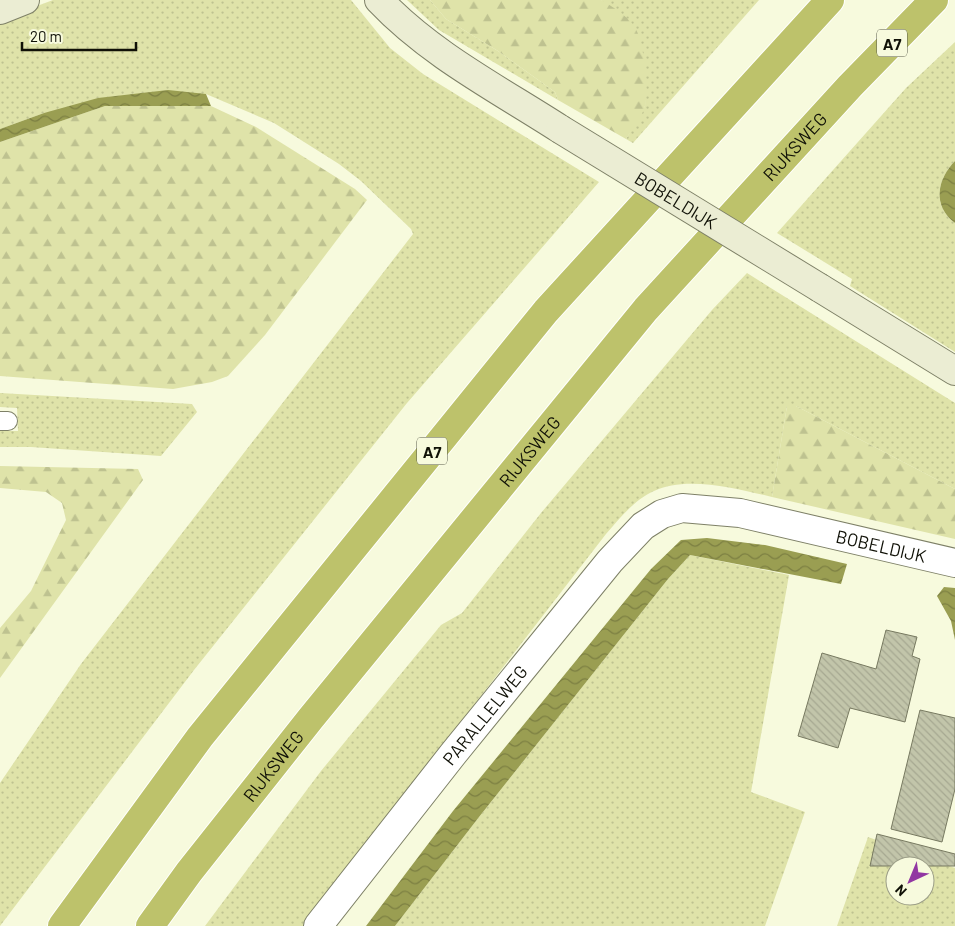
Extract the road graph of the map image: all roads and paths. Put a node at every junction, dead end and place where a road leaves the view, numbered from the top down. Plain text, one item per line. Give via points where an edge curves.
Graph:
1 (25, 0) edge
2 (379, 0) edge
3 (830, 0) edge
4 (934, 0) edge
5 (0, 10) edge
6 (955, 371) edge
7 (662, 514) joint
8 (955, 563) edge
9 (62, 926) edge
10 (150, 926) edge
11 (318, 926) edge

1 - 5 street
2 - 6 street, BOBELDIJK, bridge via 436,50
3 - 9 highway, A7 via 546,311 200,736
4 - 10 highway, RIJKSWEG / A7 via 850,86 646,309 311,718
7 - 8 street, BOBELDIJK via 682,508 740,513
7 - 11 street, PARALLELWEG via 643,526 616,553

